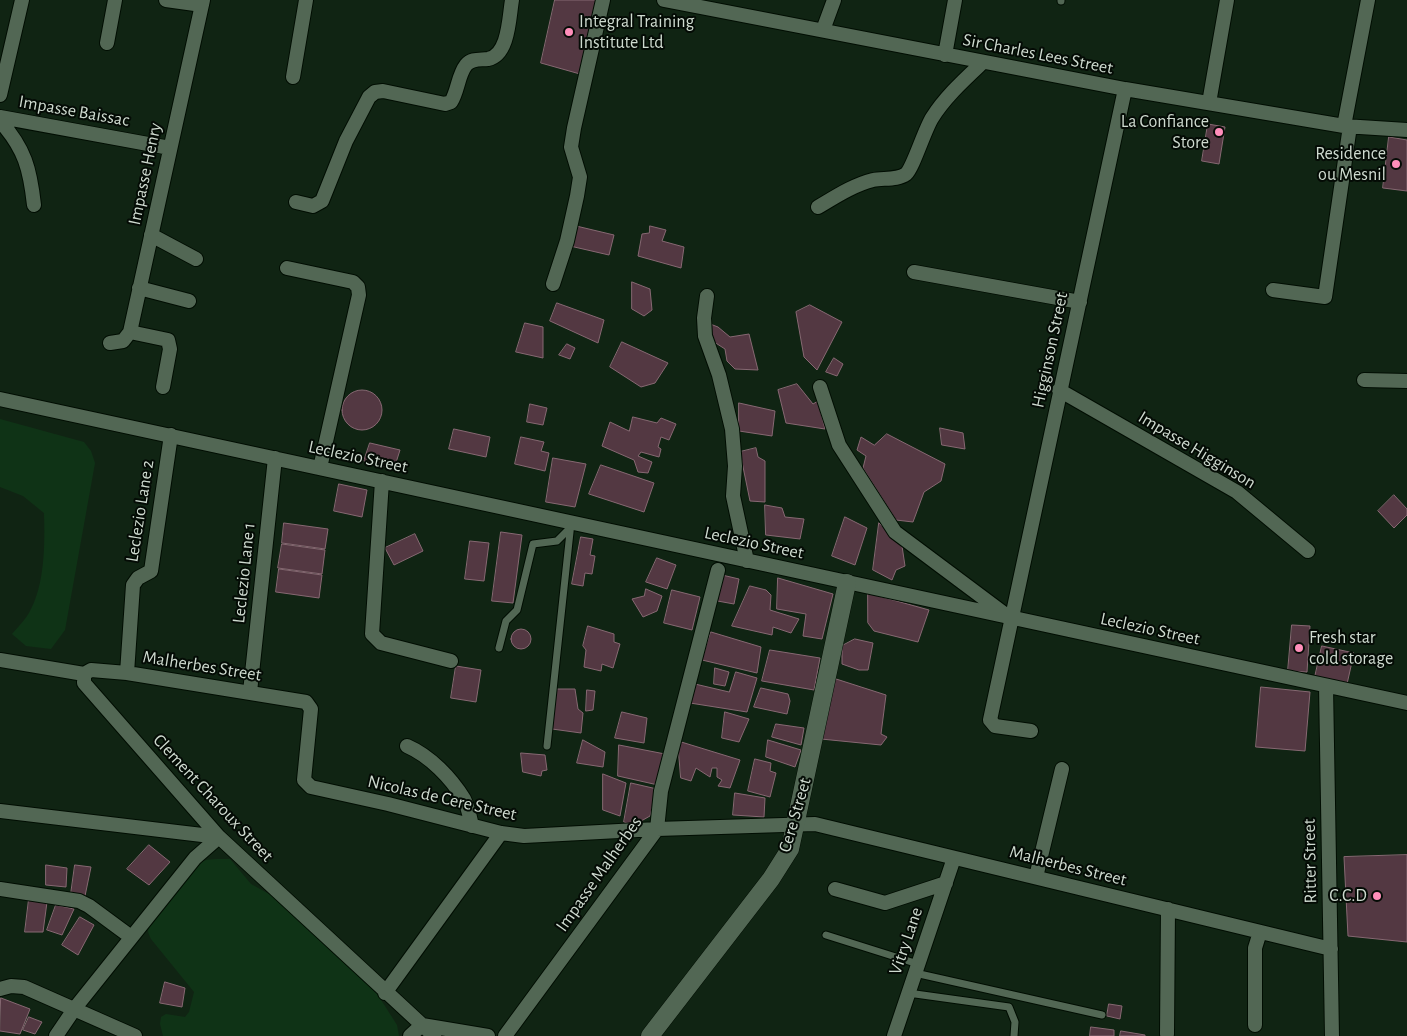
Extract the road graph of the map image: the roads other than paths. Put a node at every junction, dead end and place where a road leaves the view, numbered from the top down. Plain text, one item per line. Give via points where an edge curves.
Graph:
1 (22, 0) edge
2 (115, 0) edge
3 (166, 0) edge
4 (306, 0) edge
5 (512, 0) edge
6 (603, 0) edge
7 (834, 0) edge
8 (955, 0) edge
9 (1227, 0) edge
10 (1368, 0) edge
11 (670, 1) edge
12 (202, 3) edge
13 (823, 30) junction
14 (106, 43) dead end
15 (944, 55) junction
16 (983, 62) junction
17 (293, 77) dead end
18 (1125, 89) junction
19 (0, 95) edge
20 (1209, 103) junction
21 (0, 117) edge
22 (0, 121) edge
23 (1347, 126) junction
24 (1407, 130) edge
25 (170, 148) junction
26 (296, 202) dead end
27 (34, 205) dead end
28 (818, 207) dead end
29 (152, 235) junction
30 (196, 259) dead end
31 (287, 268) dead end
32 (914, 272) dead end
33 (553, 284) dead end
34 (140, 288) junction
35 (1273, 290) dead end
36 (707, 296) dead end
37 (188, 301) dead end
38 (1080, 302) junction
39 (130, 332) junction
40 (110, 343) dead end
41 (1364, 380) dead end
42 (1407, 381) edge
43 (163, 387) dead end
44 (820, 387) dead end
45 (1059, 390) junction
46 (0, 399) edge
47 (171, 435) junction
48 (275, 458) junction
49 (320, 468) junction
50 (382, 481) junction
51 (571, 525) junction
52 (1308, 551) dead end
53 (747, 561) junction
54 (718, 570) dead end
55 (847, 583) junction
56 (1010, 618) junction
57 (499, 648) dead end
58 (0, 660) edge
59 (451, 661) dead end
60 (127, 673) junction
61 (84, 674) junction
62 (1326, 686) junction
63 (250, 692) junction
64 (1407, 703) edge
65 (311, 709) joint
66 (1031, 731) dead end
67 (407, 746) dead end
68 (547, 746) dead end
69 (1062, 769) dead end
70 (0, 811) edge
71 (472, 826) junction
72 (796, 826) junction
73 (658, 829) junction
74 (501, 833) junction
75 (219, 837) junction
76 (954, 858) junction
77 (1036, 877) junction
78 (946, 883) junction
79 (0, 889) edge
80 (835, 889) dead end
81 (1168, 909) junction
82 (1260, 932) junction
83 (826, 935) dead end
84 (131, 937) junction
85 (1331, 949) junction
86 (917, 968) junction
87 (0, 988) edge
88 (385, 993) junction
89 (908, 994) junction
90 (75, 1008) junction
91 (1102, 1015) dead end
92 (422, 1026) junction
93 (1255, 1026) dead end
94 (1167, 1034) dead end
95 (56, 1036) edge
96 (135, 1036) edge
97 (410, 1036) edge
98 (434, 1036) edge
99 (488, 1036) edge
100 (505, 1036) edge
101 (650, 1036) edge
102 (894, 1036) edge
103 (1014, 1036) edge
104 (1332, 1036) edge

1 - 19 street, Impasse Baissac
2 - 14 street
3 - 12 street
4 - 17 street
5 - 26 street via 505,41 499,52 467,64 451,102 446,104 375,92 369,97 346,141 322,201 313,206
6 - 33 street via 574,128 572,147 580,177 577,196
7 - 13 street
8 - 15 street
9 - 20 street
10 - 23 street
11 - 13 street, Sir Charles Lees Street
12 - 25 street, Impasse Henry
13 - 15 street, Sir Charles Lees Street
15 - 16 street, Sir Charles Lees Street
16 - 18 street, Sir Charles Lees Street
16 - 28 street via 933,116 908,172 902,177 873,180 852,188
18 - 20 street, Sir Charles Lees Street
18 - 38 street, Higginson Street
20 - 23 street, Sir Charles Lees Street
21 - 25 street, Impasse Baissac
22 - 27 street via 17,143 31,171
23 - 24 street, Sir Charles Lees Street
23 - 35 street via 1325,297
25 - 29 street, Impasse Henry
29 - 30 street
29 - 34 street, Impasse Henry
31 - 49 street via 353,282 358,287 359,295
32 - 38 street
34 - 37 street
34 - 39 street, Impasse Henry
36 - 53 street via 704,336 719,376 732,429 736,466 733,496
38 - 45 street, Higginson Street
39 - 40 street via 123,341
39 - 43 street via 168,340 170,349
41 - 42 street
44 - 56 street via 839,445 895,532
45 - 52 street, Impasse Higginson via 1236,492
45 - 56 street, Higginson Street
46 - 47 street, Leclezio Street
47 - 48 street, Leclezio Street
47 - 60 street, Leclezio Lane 2 via 151,571 133,585
48 - 49 street, Leclezio Street
48 - 63 street, Leclezio Lane 1
49 - 50 street, Leclezio Street
50 - 51 street, Leclezio Street
50 - 59 street via 372,634 381,643
51 - 53 street, Leclezio Street
51 - 57 lane via 557,541 533,544 517,610 506,621
51 - 68 lane
53 - 55 street, Leclezio Street
54 - 73 street, Impasse Malherbes via 661,791
55 - 56 street, Leclezio Street
55 - 72 street, Cere Street
56 - 62 street, Leclezio Street
56 - 66 street, Higginson Street via 990,720 995,726
58 - 61 street
60 - 61 street, Malherbes Street via 91,670
60 - 63 street, Malherbes Street
61 - 75 street, Clement Charoux Street via 84,683
62 - 64 street, Leclezio Street
62 - 85 street, Ritter Street
63 - 65 street, Malherbes Street via 306,702
65 - 71 street, Nicolas de Cere Street via 304,780 311,788
67 - 71 street via 436,765 464,800
69 - 77 street
70 - 75 street
71 - 74 street, Nicolas de Cere Street
72 - 73 street, Nicolas de Cere Street
72 - 76 street, Malherbes Street via 815,824
72 - 101 street, Cere Street via 790,849 771,879
73 - 74 street, Nicolas de Cere Street via 542,837
73 - 100 street, Impasse Malherbes
74 - 88 street
75 - 84 street via 195,858
75 - 88 street, Clement Charoux Street
76 - 77 street, Malherbes Street
76 - 78 street, Vitry Lane
77 - 81 street, Malherbes Street
78 - 80 street via 885,903
78 - 86 street, Vitry Lane
79 - 84 street via 79,901
81 - 82 street, Malherbes Street
81 - 94 street
82 - 85 street, Malherbes Street
82 - 93 street via 1255,948
83 - 86 lane
84 - 90 street
85 - 104 street, Ritter Street
86 - 89 street, Vitry Lane
86 - 91 lane
87 - 90 street via 24,987
88 - 92 street, Clement Charoux Street
89 - 102 street, Vitry Lane
89 - 103 lane via 1009,1007 1016,1022
90 - 95 street
90 - 96 street
92 - 97 street
92 - 98 street, Clement Charoux Street
92 - 99 street

